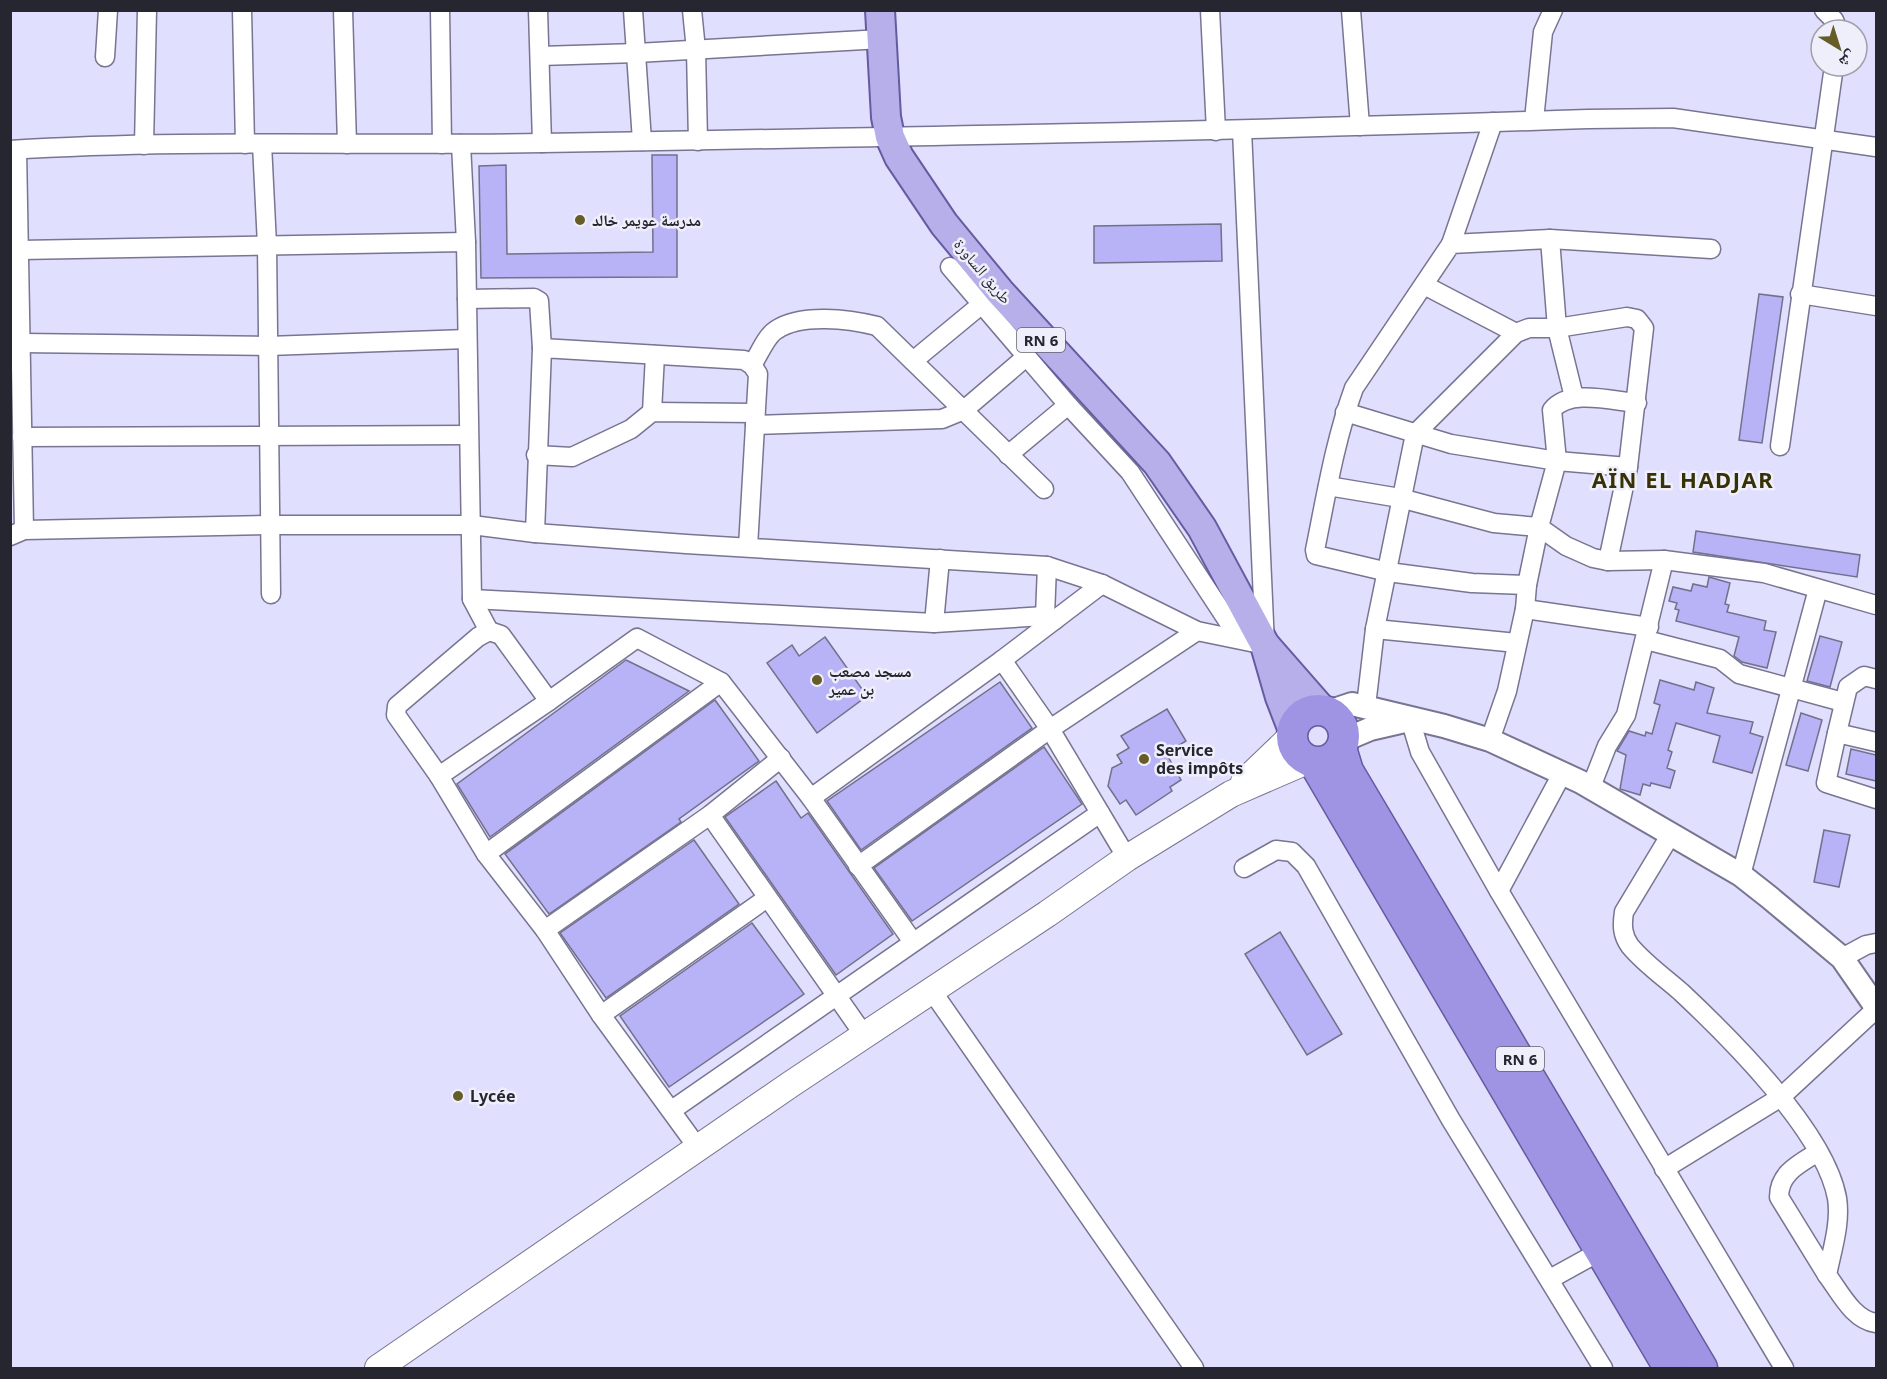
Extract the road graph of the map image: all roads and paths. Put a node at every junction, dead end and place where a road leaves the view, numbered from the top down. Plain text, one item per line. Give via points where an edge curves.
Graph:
1 (108, 10) edge
2 (147, 10) edge
3 (242, 10) edge
4 (343, 10) edge
5 (440, 10) edge
6 (538, 10) edge
7 (633, 10) edge
8 (692, 10) edge
9 (879, 10) edge
10 (1210, 10) edge
11 (1351, 10) edge
12 (1553, 10) edge
13 (882, 39) junction
14 (696, 50) junction
15 (636, 53) junction
16 (540, 56) junction
17 (105, 57) dead end
18 (1833, 78) edge
19 (1534, 120) junction
20 (1493, 122) junction
21 (1360, 126) junction
22 (1242, 130) junction
23 (1216, 131) junction
24 (890, 138) junction
25 (1825, 140) junction
26 (642, 141) junction
27 (698, 141) junction
28 (542, 143) junction
29 (254, 144) junction
30 (347, 144) junction
31 (442, 144) junction
32 (461, 144) junction
33 (144, 145) junction
34 (1876, 147) edge
35 (14, 150) edge
36 (1550, 239) junction
37 (466, 242) junction
38 (1451, 244) junction
39 (267, 245) junction
40 (1711, 249) dead end
41 (20, 250) junction
42 (950, 267) dead end
43 (1424, 285) junction
44 (1800, 294) junction
45 (467, 299) junction
46 (982, 304) junction
47 (1876, 306) edge
48 (1557, 328) junction
49 (1516, 333) junction
50 (468, 339) junction
51 (21, 343) junction
52 (268, 346) junction
53 (542, 348) junction
54 (655, 355) junction
55 (1026, 357) junction
56 (913, 361) junction
57 (752, 365) junction
58 (1574, 397) junction
59 (1637, 403) junction
60 (1068, 405) junction
61 (964, 411) junction
62 (652, 412) junction
63 (1346, 412) junction
64 (755, 419) junction
65 (1415, 434) junction
66 (468, 435) junction
67 (269, 436) junction
68 (22, 437) junction
69 (1780, 446) dead end
70 (536, 455) junction
71 (1008, 455) junction
72 (1557, 461) junction
73 (1628, 467) junction
74 (1328, 486) junction
75 (1044, 489) dead end
76 (1400, 498) junction
77 (270, 525) junction
78 (472, 525) junction
79 (1539, 527) junction
80 (17, 533) edge
81 (535, 533) junction
82 (748, 547) junction
83 (940, 559) junction
84 (1664, 560) junction
85 (1608, 561) junction
86 (1047, 566) junction
87 (1388, 572) junction
88 (1102, 584) junction
89 (1527, 585) junction
90 (1818, 589) junction
91 (271, 594) dead end
92 (472, 599) junction
93 (1876, 605) edge
94 (1525, 609) junction
95 (1050, 618) junction
96 (934, 623) junction
97 (1375, 629) junction
98 (489, 631) junction
99 (1197, 631) junction
100 (1647, 633) junction
101 (1252, 641) junction
102 (1517, 643) junction
103 (1002, 660) junction
104 (1876, 679) edge
105 (721, 682) junction
106 (1793, 688) junction
107 (549, 701) junction
108 (1843, 702) junction
109 (1366, 706) junction
110 (1325, 711) junction
111 (1410, 719) junction
112 (1050, 729) junction
113 (1292, 732) junction
114 (1838, 733) junction
115 (1490, 740) junction
116 (1876, 742) edge
117 (1343, 744) junction
118 (781, 758) junction
119 (1311, 762) junction
120 (1563, 772) junction
121 (439, 776) junction
122 (1591, 787) junction
123 (1231, 794) junction
124 (811, 798) junction
125 (1876, 799) edge
126 (1100, 813) junction
127 (710, 815) junction
128 (1671, 834) junction
129 (486, 854) junction
130 (1127, 858) junction
131 (858, 866) junction
132 (1244, 868) dead end
133 (1740, 875) junction
134 (1499, 891) junction
135 (767, 898) junction
136 (545, 930) junction
137 (914, 942) junction
138 (1876, 943) edge
139 (1842, 958) junction
140 (932, 991) junction
141 (836, 996) junction
142 (1876, 1008) edge
143 (601, 1015) junction
144 (864, 1035) junction
145 (1781, 1097) junction
146 (672, 1110) junction
147 (698, 1148) junction
148 (1818, 1152) junction
149 (1664, 1169) junction
150 (1599, 1252) junction
151 (1827, 1275) junction
152 (1550, 1280) junction
153 (1876, 1323) edge
154 (378, 1368) edge
155 (1194, 1368) edge
156 (1603, 1368) edge
157 (1669, 1368) edge
158 (1702, 1368) edge
159 (1784, 1368) edge

1 - 17 street
2 - 33 street
3 - 29 street
4 - 30 street
5 - 31 street
6 - 16 street
7 - 15 street
8 - 14 street
9 - 13 main road, طريق الساورة / RN 6
10 - 23 street
11 - 21 street
12 - 19 street via 1543,32
13 - 14 street
13 - 24 main road, طريق الساورة / RN 6
14 - 15 street
14 - 27 street
15 - 16 street
15 - 26 street
16 - 28 street
18 - 25 street
19 - 20 street
19 - 25 street via 1673,118
20 - 21 street
20 - 38 street
21 - 22 street
22 - 23 street
22 - 101 street
23 - 24 street
24 - 27 street
24 - 101 main road, طريق الساورة / RN 6 via 944,224 993,284 1157,463 1202,528
25 - 34 street
25 - 44 street
26 - 27 street
26 - 28 street
28 - 32 street
29 - 30 street
29 - 33 street
29 - 39 street
30 - 31 street
31 - 32 street
32 - 37 street
33 - 35 street
35 - 41 street
36 - 38 street
36 - 40 street
36 - 48 street
37 - 39 street
37 - 45 street
38 - 43 street
39 - 41 street
39 - 52 street
41 - 51 street
42 - 46 street
43 - 49 street
43 - 63 street via 1354,388
44 - 47 street
44 - 69 street
45 - 50 street
45 - 53 street via 539,301
46 - 55 street
46 - 56 street
48 - 49 street via 1529,328
48 - 58 street
48 - 59 street via 1627,317 1642,323 1646,334
49 - 65 street
50 - 52 street
50 - 66 street
51 - 52 street
51 - 68 street
52 - 67 street
53 - 54 street
53 - 70 street
54 - 57 street via 744,360
54 - 62 street
55 - 60 street
55 - 61 street
56 - 57 street via 876,326 849,319 811,320 774,330
56 - 61 street
57 - 64 street via 758,374
58 - 59 street
58 - 72 street via 1561,401 1552,410
59 - 73 street
60 - 71 street
60 - 101 street via 1130,472
61 - 64 street via 925,421
61 - 71 street
62 - 64 street
62 - 70 street via 631,429 572,458
63 - 65 street
63 - 74 street
64 - 82 street
65 - 72 street via 1451,444
65 - 76 street
66 - 67 street
66 - 78 street
67 - 68 street
67 - 77 street
68 - 80 street
70 - 81 street
71 - 75 street
72 - 73 street
72 - 79 street
73 - 85 street
74 - 76 street
74 - 87 street via 1315,553
76 - 79 street via 1494,523
76 - 87 street
77 - 78 street
77 - 80 street
77 - 91 street
78 - 81 street
78 - 92 street
79 - 85 street via 1566,546
79 - 89 street
81 - 82 street
82 - 83 street
83 - 86 street
83 - 96 street
84 - 85 street
84 - 90 street via 1764,573
84 - 100 street
86 - 88 street
86 - 95 street
87 - 89 street via 1472,583
87 - 97 street
88 - 95 street
88 - 99 street
89 - 94 street
90 - 93 street
90 - 106 street
92 - 96 street
92 - 98 street
94 - 100 street
94 - 102 street
95 - 96 street
95 - 103 street
97 - 102 street
97 - 109 street
98 - 107 street via 501,635
98 - 121 street via 395,709
99 - 101 street
99 - 112 street
100 - 106 street via 1720,659 1739,674
100 - 122 street via 1626,715 1607,746
101 - 110 main road, RN 6
101 - 113 main road, RN 6 via 1280,697
102 - 115 street via 1507,691
103 - 112 street
103 - 124 street
104 - 108 street via 1858,678 1848,687
105 - 107 street via 637,638
105 - 118 street
105 - 129 street
106 - 108 street
106 - 133 street
107 - 121 street
108 - 114 street
109 - 110 street via 1352,704
109 - 111 street
110 - 113 highway via 1307,712
110 - 117 highway via 1341,723
111 - 115 street
111 - 117 street via 1370,729
111 - 134 street via 1420,752
112 - 126 street
112 - 131 street
113 - 119 highway via 1296,752
113 - 123 main road
114 - 116 street
114 - 125 street via 1826,783
115 - 120 street
117 - 119 highway via 1330,760
117 - 158 highway, RN 6 via 1348,771
118 - 124 street
118 - 127 street
119 - 123 main road
119 - 150 highway, RN 6
120 - 122 street
120 - 134 street
121 - 129 street
122 - 128 street
123 - 130 main road
124 - 131 street
126 - 130 street
126 - 137 street
127 - 135 street
127 - 136 street
128 - 133 street
128 - 145 street via 1624,912 1624,936 1646,963 1712,1023
129 - 136 street
130 - 140 main road
131 - 137 street
132 - 152 street via 1276,850 1292,852 1306,867 1451,1120
133 - 139 street
134 - 149 street
135 - 141 street
135 - 143 street
136 - 143 street
137 - 141 street
138 - 139 street
139 - 142 street
140 - 144 main road
140 - 155 street
141 - 144 street
141 - 146 street
142 - 145 street
143 - 146 street
144 - 147 main road
145 - 148 street
145 - 149 street
146 - 147 street
147 - 154 main road
148 - 151 street via 1839,1209
148 - 151 street via 1783,1178 1779,1197
149 - 159 street
150 - 152 street
150 - 157 highway, RN 6
151 - 153 street via 1852,1310
152 - 156 street

